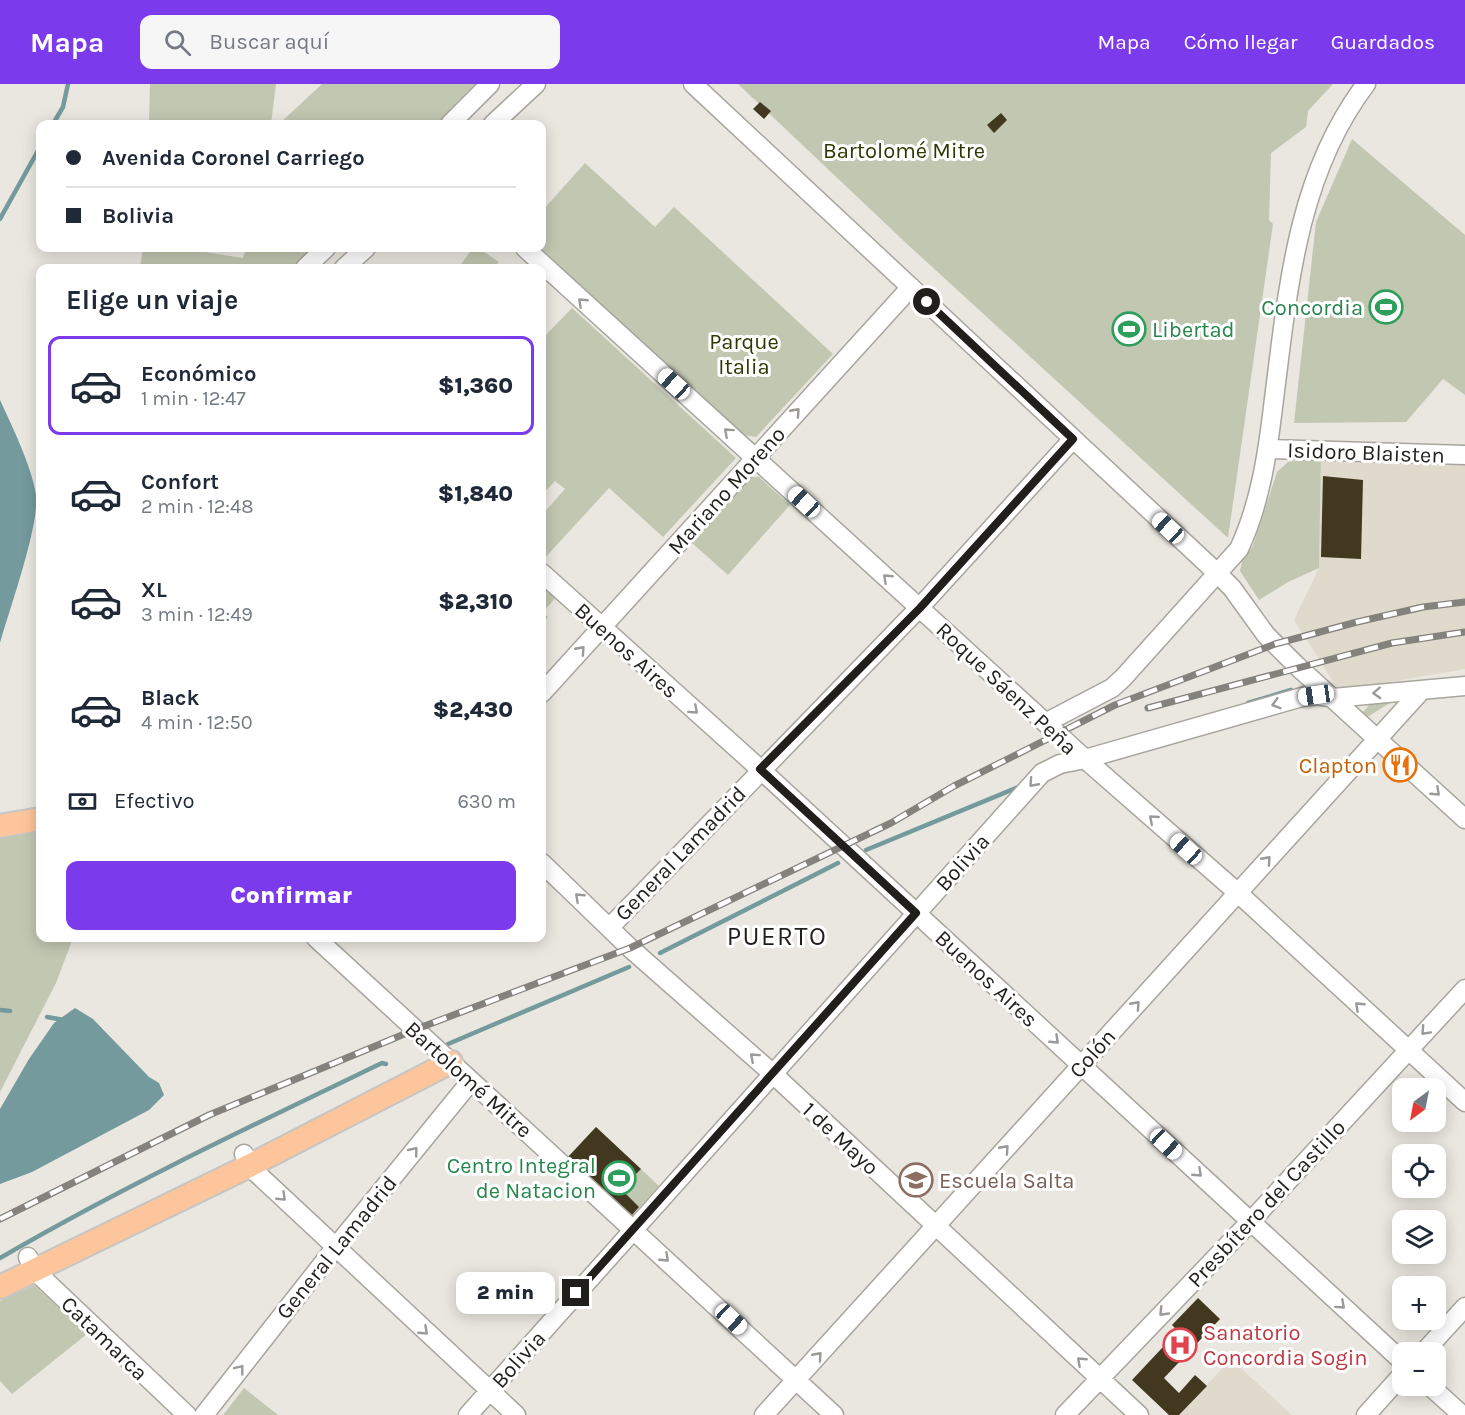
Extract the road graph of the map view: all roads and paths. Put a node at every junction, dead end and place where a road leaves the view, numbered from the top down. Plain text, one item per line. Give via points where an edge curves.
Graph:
1 (490, 84) edge
2 (536, 84) edge
3 (693, 84) edge
4 (1366, 84) edge
5 (454, 120) edge
6 (497, 120) edge
7 (323, 252) edge
8 (362, 252) edge
9 (529, 252) edge
10 (309, 264) edge
11 (348, 264) edge
12 (543, 264) edge
13 (546, 267) edge
14 (911, 286) junction
15 (1073, 439) junction
16 (1268, 449) junction
17 (1465, 455) edge
18 (755, 456) junction
19 (1215, 572) junction
20 (546, 577) edge
21 (920, 608) junction
22 (602, 627) junction
23 (1465, 686) edge
24 (546, 689) edge
25 (1421, 691) junction
26 (1333, 698) junction
27 (1047, 722) junction
28 (1378, 738) junction
29 (1084, 759) junction
30 (760, 769) junction
31 (36, 807) edge
32 (0, 813) edge
33 (1465, 819) edge
34 (36, 820) edge
35 (0, 826) edge
36 (546, 866) edge
37 (1238, 893) junction
38 (916, 913) junction
39 (610, 927) junction
40 (323, 942) edge
41 (1465, 989) edge
42 (1407, 1050) junction
43 (446, 1058) junction
44 (1082, 1065) junction
45 (772, 1073) junction
46 (471, 1081) junction
47 (1465, 1102) edge
48 (247, 1160) junction
49 (1250, 1222) junction
50 (936, 1226) junction
51 (633, 1228) junction
52 (334, 1248) junction
53 (31, 1264) junction
54 (0, 1271) edge
55 (0, 1287) edge
56 (1465, 1307) edge
57 (1433, 1342) edge
58 (1392, 1352) edge
59 (1099, 1379) junction
60 (796, 1380) junction
61 (1392, 1386) edge
62 (490, 1390) junction
63 (1441, 1396) edge
64 (187, 1415) edge
65 (204, 1415) edge
66 (468, 1415) edge
67 (516, 1415) edge
68 (764, 1415) edge
69 (834, 1415) edge
70 (1065, 1415) edge
71 (1139, 1415) edge
72 (1366, 1415) edge
73 (1462, 1415) edge

1 - 5 street
2 - 6 street
3 - 14 street
4 - 16 street via 1344,114 1306,205 1290,272
7 - 10 street
8 - 11 street
12 -> 9 street, Roque Sáenz Peña
18 -> 13 street, Roque Sáenz Peña
14 - 15 street
18 -> 14 street, Mariano Moreno
15 - 19 street
15 - 21 street, General Lamadrid
16 - 17 street, Isidoro Blaisten
16 - 19 street via 1251,523 1239,549
21 -> 18 street, Roque Sáenz Peña
18 - 22 street, Mariano Moreno
19 - 26 street via 1232,588 1266,635
19 - 27 street via 1117,683
20 - 22 street, Buenos Aires
21 - 27 street, Roque Sáenz Peña
21 - 30 street, General Lamadrid
24 -> 22 street, Mariano Moreno
22 -> 30 street, Buenos Aires
23 - 25 street, Bolivia
25 -> 26 street, Bolivia
25 - 28 street, Colón
26 - 28 street
26 -> 29 street, Bolivia via 1302,697
27 - 29 street, Roque Sáenz Peña
28 -> 33 street
37 -> 28 street, Colón
37 -> 29 street, Roque Sáenz Peña
29 -> 38 street, Bolivia via 1042,773
30 - 38 street, Buenos Aires
30 - 39 street, General Lamadrid
31 - 32 main road
34 - 35 main road
39 -> 36 street, 1 de Mayo
42 -> 37 street, Roque Sáenz Peña
44 -> 37 street, Colón
38 -> 44 street, Buenos Aires
38 - 45 street, Bolivia
45 -> 39 street, 1 de Mayo
40 - 43 street, Bartolomé Mitre
41 -> 42 street, Presbítero del Castillo
42 - 47 street, Roque Sáenz Peña
42 - 49 street, Presbítero del Castillo
43 - 46 street, Bartolomé Mitre
43 - 48 main road
44 -> 49 street, Buenos Aires
50 -> 44 street, Colón
45 - 50 street, 1 de Mayo
45 - 51 street, Bolivia
46 - 51 street, Bartolomé Mitre
52 -> 46 street, General Lamadrid
48 -> 52 street
48 - 53 main road
49 -> 58 street, Buenos Aires
49 -> 59 street, Presbítero del Castillo
59 -> 50 street, 1 de Mayo
60 -> 50 street, Colón
51 -> 60 street, Bartolomé Mitre
51 - 62 street, Bolivia
52 -> 62 street
65 -> 52 street, General Lamadrid
53 - 54 main road
53 - 55 main road
53 - 64 street, Catamarca
56 - 57 street
59 - 70 street, Presbítero del Castillo
59 - 71 street, 1 de Mayo
60 - 68 street, Colón
60 - 69 street, Bartolomé Mitre
61 - 72 street
62 - 66 street, Bolivia
62 - 67 street
63 - 73 street

